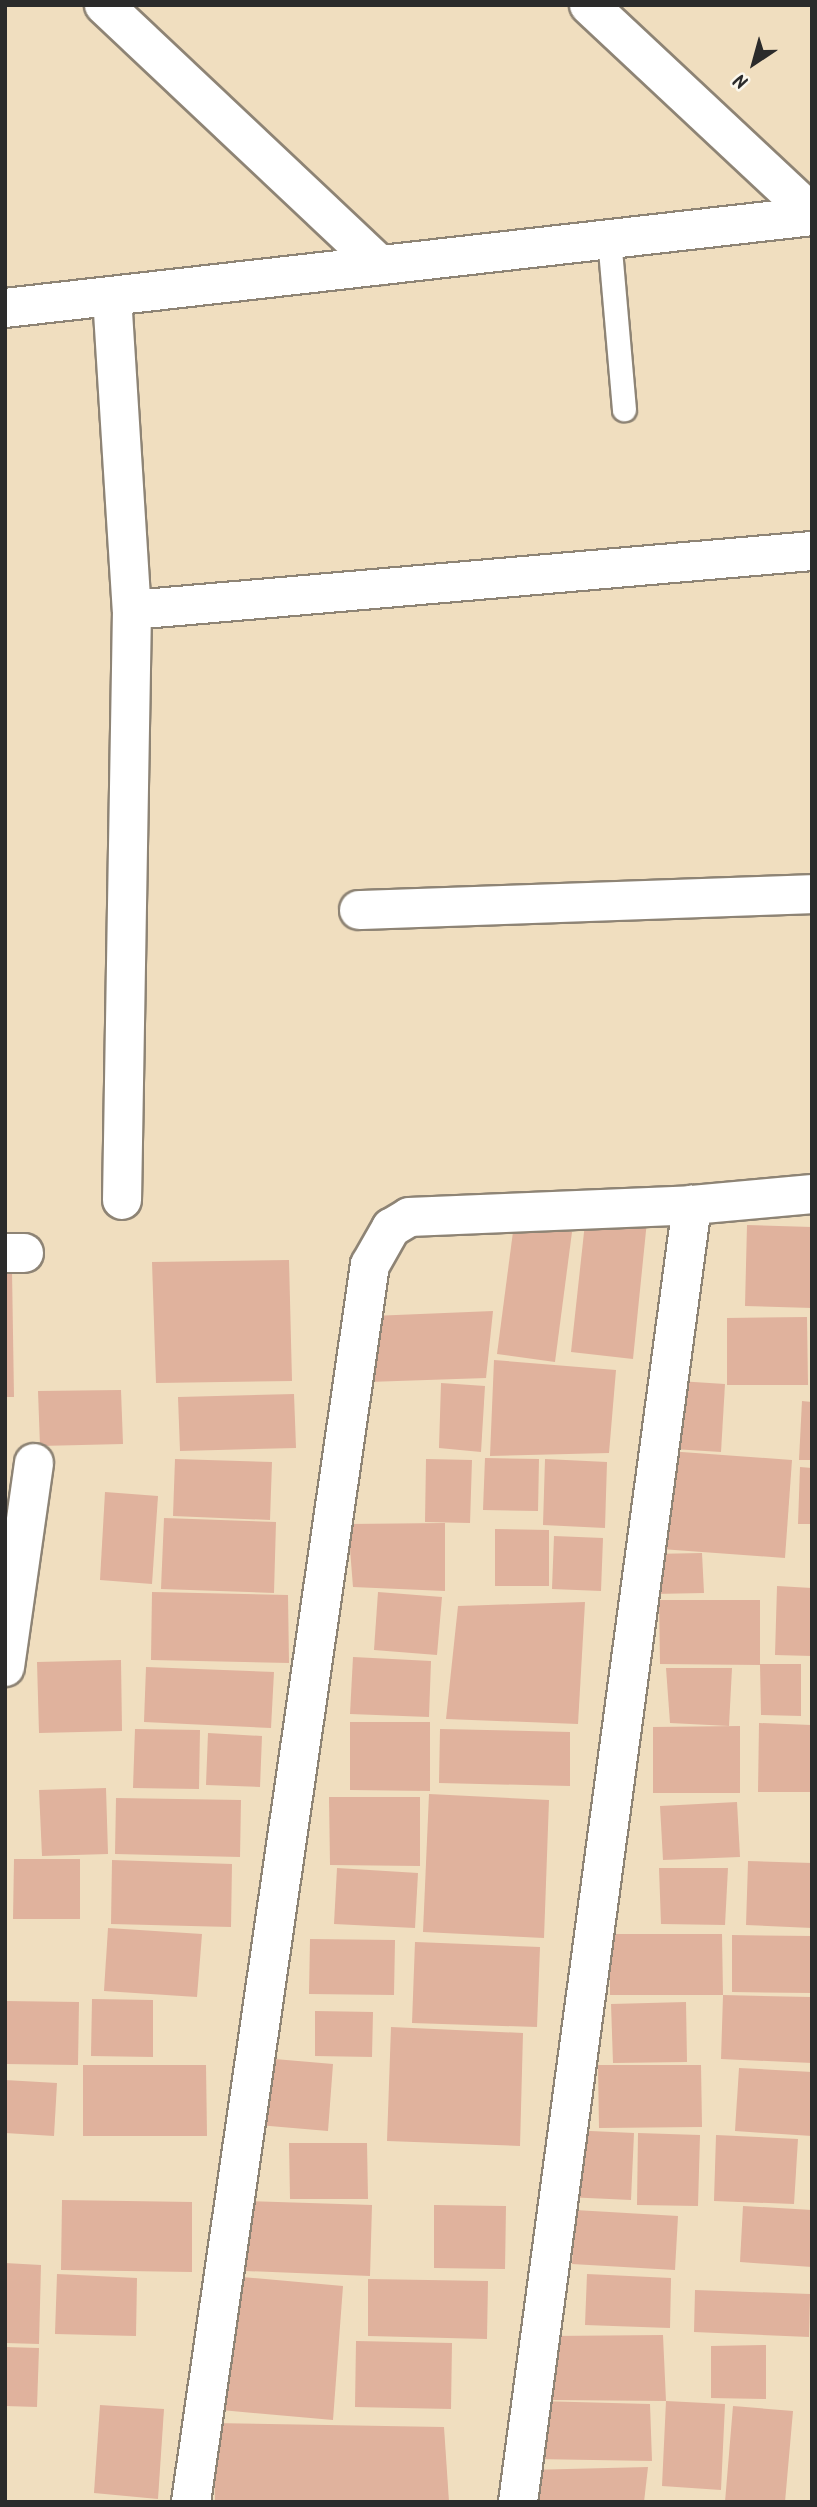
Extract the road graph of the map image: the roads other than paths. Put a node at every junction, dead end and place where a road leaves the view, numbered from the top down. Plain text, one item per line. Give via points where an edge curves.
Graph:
1 (104, 5) edge
2 (589, 5) edge
3 (812, 215) edge
4 (609, 239) junction
5 (380, 265) junction
6 (112, 296) junction
7 (5, 308) edge
8 (624, 409) dead end
9 (812, 551) edge
10 (132, 610) junction
11 (812, 894) edge
12 (359, 910) dead end
13 (812, 1194) edge
14 (122, 1200) dead end
15 (692, 1205) junction
16 (34, 1463) dead end
17 (5, 1667) edge
18 (191, 2502) edge
19 (518, 2502) edge

1 - 5 street
2 - 3 street
3 - 4 street
4 - 5 street
4 - 8 lane
5 - 6 street
6 - 7 street
6 - 10 street
9 - 10 street
10 - 14 street
11 - 12 street
13 - 15 street
15 - 18 street via 409,1217 391,1228 370,1265
15 - 19 street
16 - 17 street

